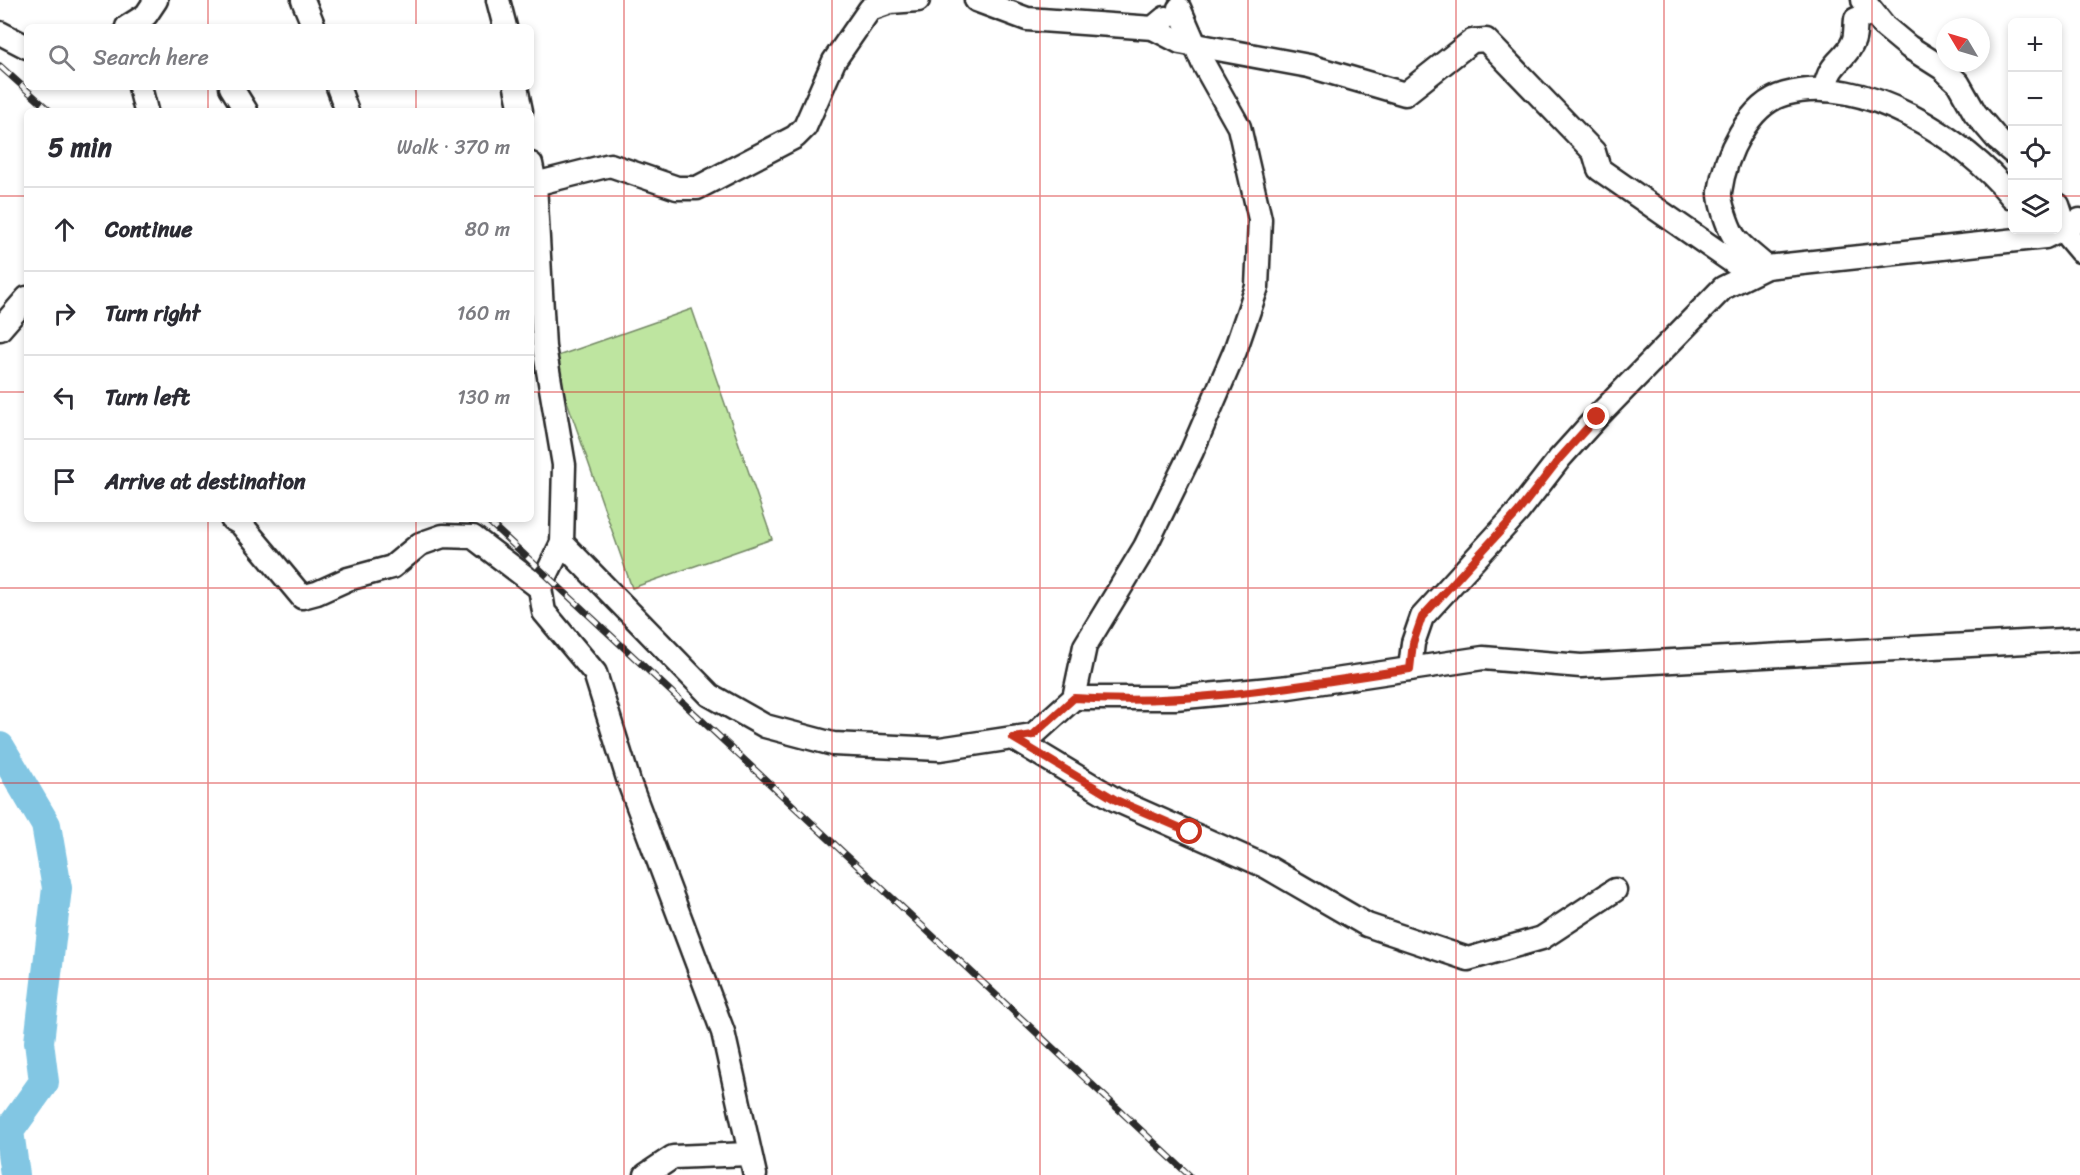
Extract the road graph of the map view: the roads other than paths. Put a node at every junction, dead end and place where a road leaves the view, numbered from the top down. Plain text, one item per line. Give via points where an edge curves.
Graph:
1 (303, 0) edge
2 (498, 0) edge
3 (918, 0) edge
4 (976, 0) edge
5 (1184, 4) edge
6 (1868, 6) edge
7 (154, 14) edge
8 (133, 24) edge
9 (313, 24) edge
10 (503, 24) edge
11 (1154, 28) junction
12 (0, 33) edge
13 (24, 45) edge
14 (1195, 45) junction
15 (141, 90) edge
16 (233, 90) edge
17 (339, 90) edge
18 (517, 90) edge
19 (1825, 90) junction
20 (145, 108) edge
21 (244, 108) edge
22 (346, 108) edge
23 (520, 108) edge
24 (2008, 148) edge
25 (534, 187) edge
26 (2008, 192) edge
27 (534, 202) edge
28 (2062, 210) edge
29 (2073, 224) edge
30 (2035, 234) edge
31 (2080, 251) edge
32 (1758, 271) junction
33 (24, 301) edge
34 (0, 329) edge
35 (237, 522) edge
36 (562, 543) junction
37 (540, 588) junction
38 (2080, 639) edge
39 (1410, 669) junction
40 (1074, 698) junction
41 (1013, 738) junction
42 (1615, 890) dead end
43 (752, 1164) edge
44 (646, 1175) edge

1 - 9 street
2 - 10 street
3 - 25 street via 890,2 870,9 834,61 805,127 795,137 698,188 677,188 610,165
4 - 11 street via 1027,19
5 - 11 street
5 - 14 street
6 - 19 street via 1856,19 1853,43 1836,61
6 - 24 street via 1901,41 1958,83 1975,113
7 - 8 street
11 - 14 street
12 - 13 street
14 - 32 street via 1309,66 1405,94 1472,41 1486,40 1594,153 1599,169
14 - 40 street via 1239,127 1260,219 1257,287 1192,452 1145,547 1084,646
15 - 20 street
16 - 21 street
17 - 22 street
18 - 23 street
19 - 26 street via 1867,98 1912,116 1957,144
19 - 32 street via 1785,94 1762,106 1736,139 1720,194 1734,236
27 - 36 street via 544,347 564,465
28 - 29 street
29 - 31 street via 2069,238
30 - 32 street
32 - 39 street via 1723,288 1560,458 1518,512 1422,617
33 - 34 street
35 - 37 street via 302,597 392,567 420,544 443,536 473,537
36 - 37 street
36 - 41 street via 710,695 765,726 833,744 940,749
37 - 43 street via 544,612 595,673 630,785 723,1032
38 - 39 street via 1581,666 1483,658
39 - 40 street via 1176,698
40 - 41 street via 1033,735
41 - 42 street via 1116,800 1267,867 1367,925 1468,959 1542,938
43 - 44 street via 673,1157

